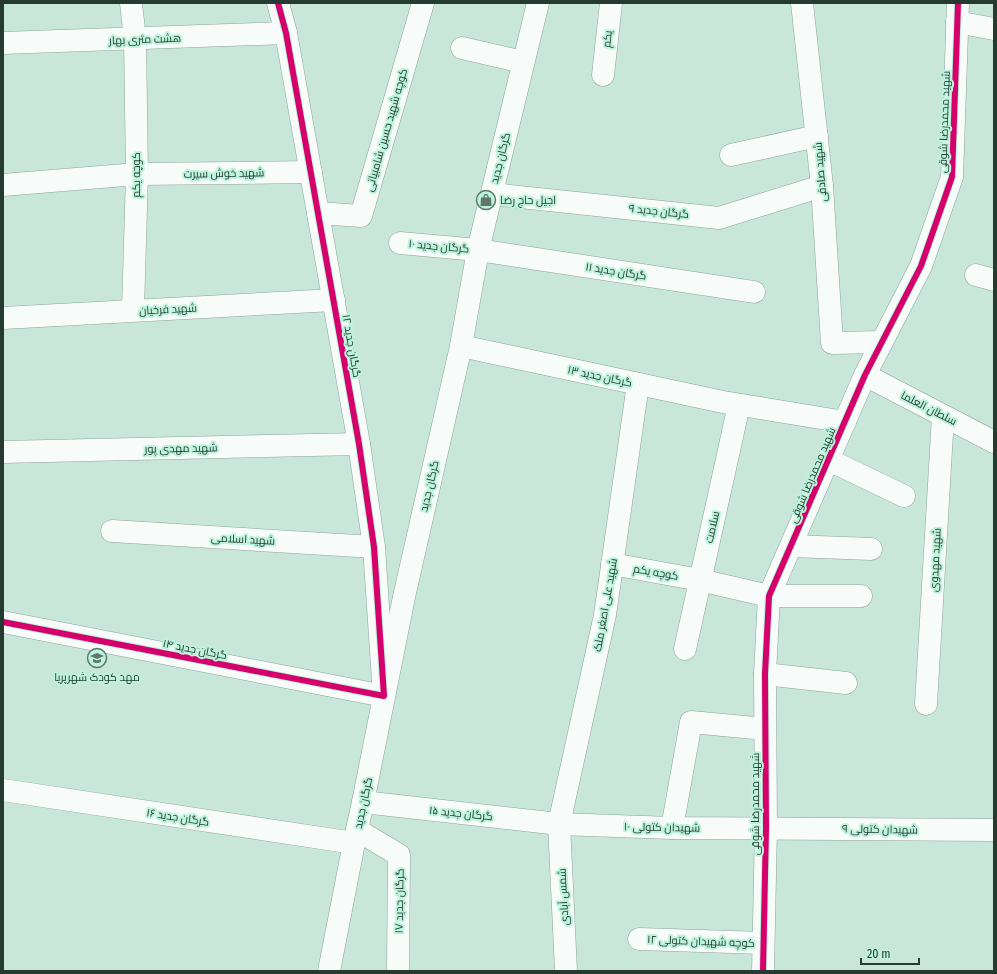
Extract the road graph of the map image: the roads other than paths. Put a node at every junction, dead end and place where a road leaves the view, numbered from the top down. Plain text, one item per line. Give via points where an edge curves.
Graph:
1 (131, 3) edge
2 (278, 3) edge
3 (423, 3) edge
4 (538, 3) edge
5 (611, 3) edge
6 (802, 3) edge
7 (958, 12) edge
8 (994, 29) edge
9 (286, 33) junction
10 (135, 39) junction
11 (3, 43) edge
12 (462, 48) dead end
13 (523, 62) junction
14 (603, 75) dead end
15 (816, 136) junction
16 (731, 155) dead end
17 (311, 172) junction
18 (137, 174) junction
19 (3, 184) edge
20 (822, 186) junction
21 (492, 194) junction
22 (318, 213) junction
23 (400, 243) dead end
24 (478, 250) junction
25 (754, 292) dead end
26 (334, 300) junction
27 (133, 310) junction
28 (3, 318) edge
29 (882, 342) junction
30 (461, 346) junction
31 (865, 375) junction
32 (638, 384) junction
33 (739, 405) junction
34 (943, 416) junction
35 (845, 422) junction
36 (994, 442) edge
37 (359, 444) junction
38 (3, 452) edge
39 (829, 460) junction
40 (904, 496) dead end
41 (112, 531) dead end
42 (792, 546) junction
43 (374, 547) junction
44 (871, 549) dead end
45 (612, 564) junction
46 (700, 580) junction
47 (769, 596) junction
48 (861, 596) dead end
49 (3, 622) edge
50 (685, 648) dead end
51 (765, 674) junction
52 (846, 683) dead end
53 (384, 696) junction
54 (926, 704) dead end
55 (765, 729) junction
56 (3, 790) edge
57 (363, 802) junction
58 (559, 824) junction
59 (672, 828) junction
60 (766, 828) junction
61 (994, 830) edge
62 (355, 836) junction
63 (640, 939) dead end
64 (763, 943) junction
65 (329, 971) edge
66 (398, 971) edge
67 (566, 971) edge
68 (763, 971) edge

1 - 10 street, کوچه یکم
2 - 9 street, گرگان جدید ۱۲
3 - 22 street, کوچه شهید حسین شامبیاتی via 361,216
4 - 13 street, گرگان جدید
5 - 14 street, یکم
6 - 15 street, شهید صادقی
7 - 8 street
7 - 29 street, شهید محمدرضا شوقی via 952,177 921,266
9 - 10 street, هشت متری بهار
9 - 17 street, گرگان جدید ۱۲
10 - 11 street, هشت متری بهار
10 - 18 street, کوچه یکم
12 - 13 street
13 - 21 street, گرگان جدید
15 - 16 street
15 - 20 street, شهید صادقی
17 - 18 street, شهید خوش سیرت
17 - 22 street, گرگان جدید ۱۲
18 - 19 street, شهید خوش سیرت
18 - 27 street, کوچه یکم
20 - 21 street, گرگان جدید ۹ via 720,218
20 - 29 street, شهید صادقی via 832,342
21 - 24 street, گرگان جدید
22 - 26 street, گرگان جدید ۱۲
23 - 24 street, گرگان جدید ۱۰
24 - 25 street, گرگان جدید ۱۱
24 - 30 street, گرگان جدید
26 - 27 street, شهید فرخیان
26 - 37 street, گرگان جدید ۱۲
27 - 28 street, شهید فرخیان
29 - 31 street, شهید محمدرضا شوقی
30 - 32 street, گرگان جدید ۱۳
30 - 53 street, گرگان جدید
31 - 34 street, سلطان العلما
31 - 35 street, شهید محمدرضا شوقی
32 - 33 street, گرگان جدید ۱۳
32 - 45 street, شهید علی اصغر ملک
33 - 35 street, گرگان جدید ۱۳
33 - 46 street, سلامت
34 - 36 street, سلطان العلما
34 - 54 street, شهید مهدوی
35 - 39 street, شهید محمدرضا شوقی
37 - 38 street, شهید مهدی پور
37 - 43 street, گرگان جدید ۱۲
39 - 40 street
39 - 42 street, شهید محمدرضا شوقی
41 - 43 street, شهید اسلامی
42 - 44 street
42 - 47 street, شهید محمدرضا شوقی
43 - 53 street, گرگان جدید ۱۲
45 - 46 street, کوچه یکم
45 - 58 street, شهید علی اصغر ملک via 605,615
46 - 47 street, کوچه یکم
46 - 50 street, سلامت
47 - 48 street, کوچه یکم
47 - 51 street, شهید محمدرضا شوقی
49 - 53 street, گرگان جدید ۱۴
51 - 52 street
51 - 55 street, شهید محمدرضا شوقی
53 - 57 street, گرگان جدید
55 - 59 street via 690,722
55 - 60 street, شهید محمدرضا شوقی
56 - 62 street, گرگان جدید ۱۶
57 - 58 street, ۱۵ گرگان جدید
57 - 62 street, گرگان جدید
58 - 59 street, ۱۰ شهیدان کتولی
58 - 67 street, شمس آبادی
59 - 60 street, ۱۰ شهیدان کتولی
60 - 61 street, ۹ شهیدان کتولی
60 - 64 street, شهید محمدرضا شوقی
62 - 65 street, گرگان جدید
62 - 66 street, ۱۷ گرگان جدید via 399,855
63 - 64 street, کوچه شهیدان کتولی ۱۲
64 - 68 street, شهید محمدرضا شوقی

